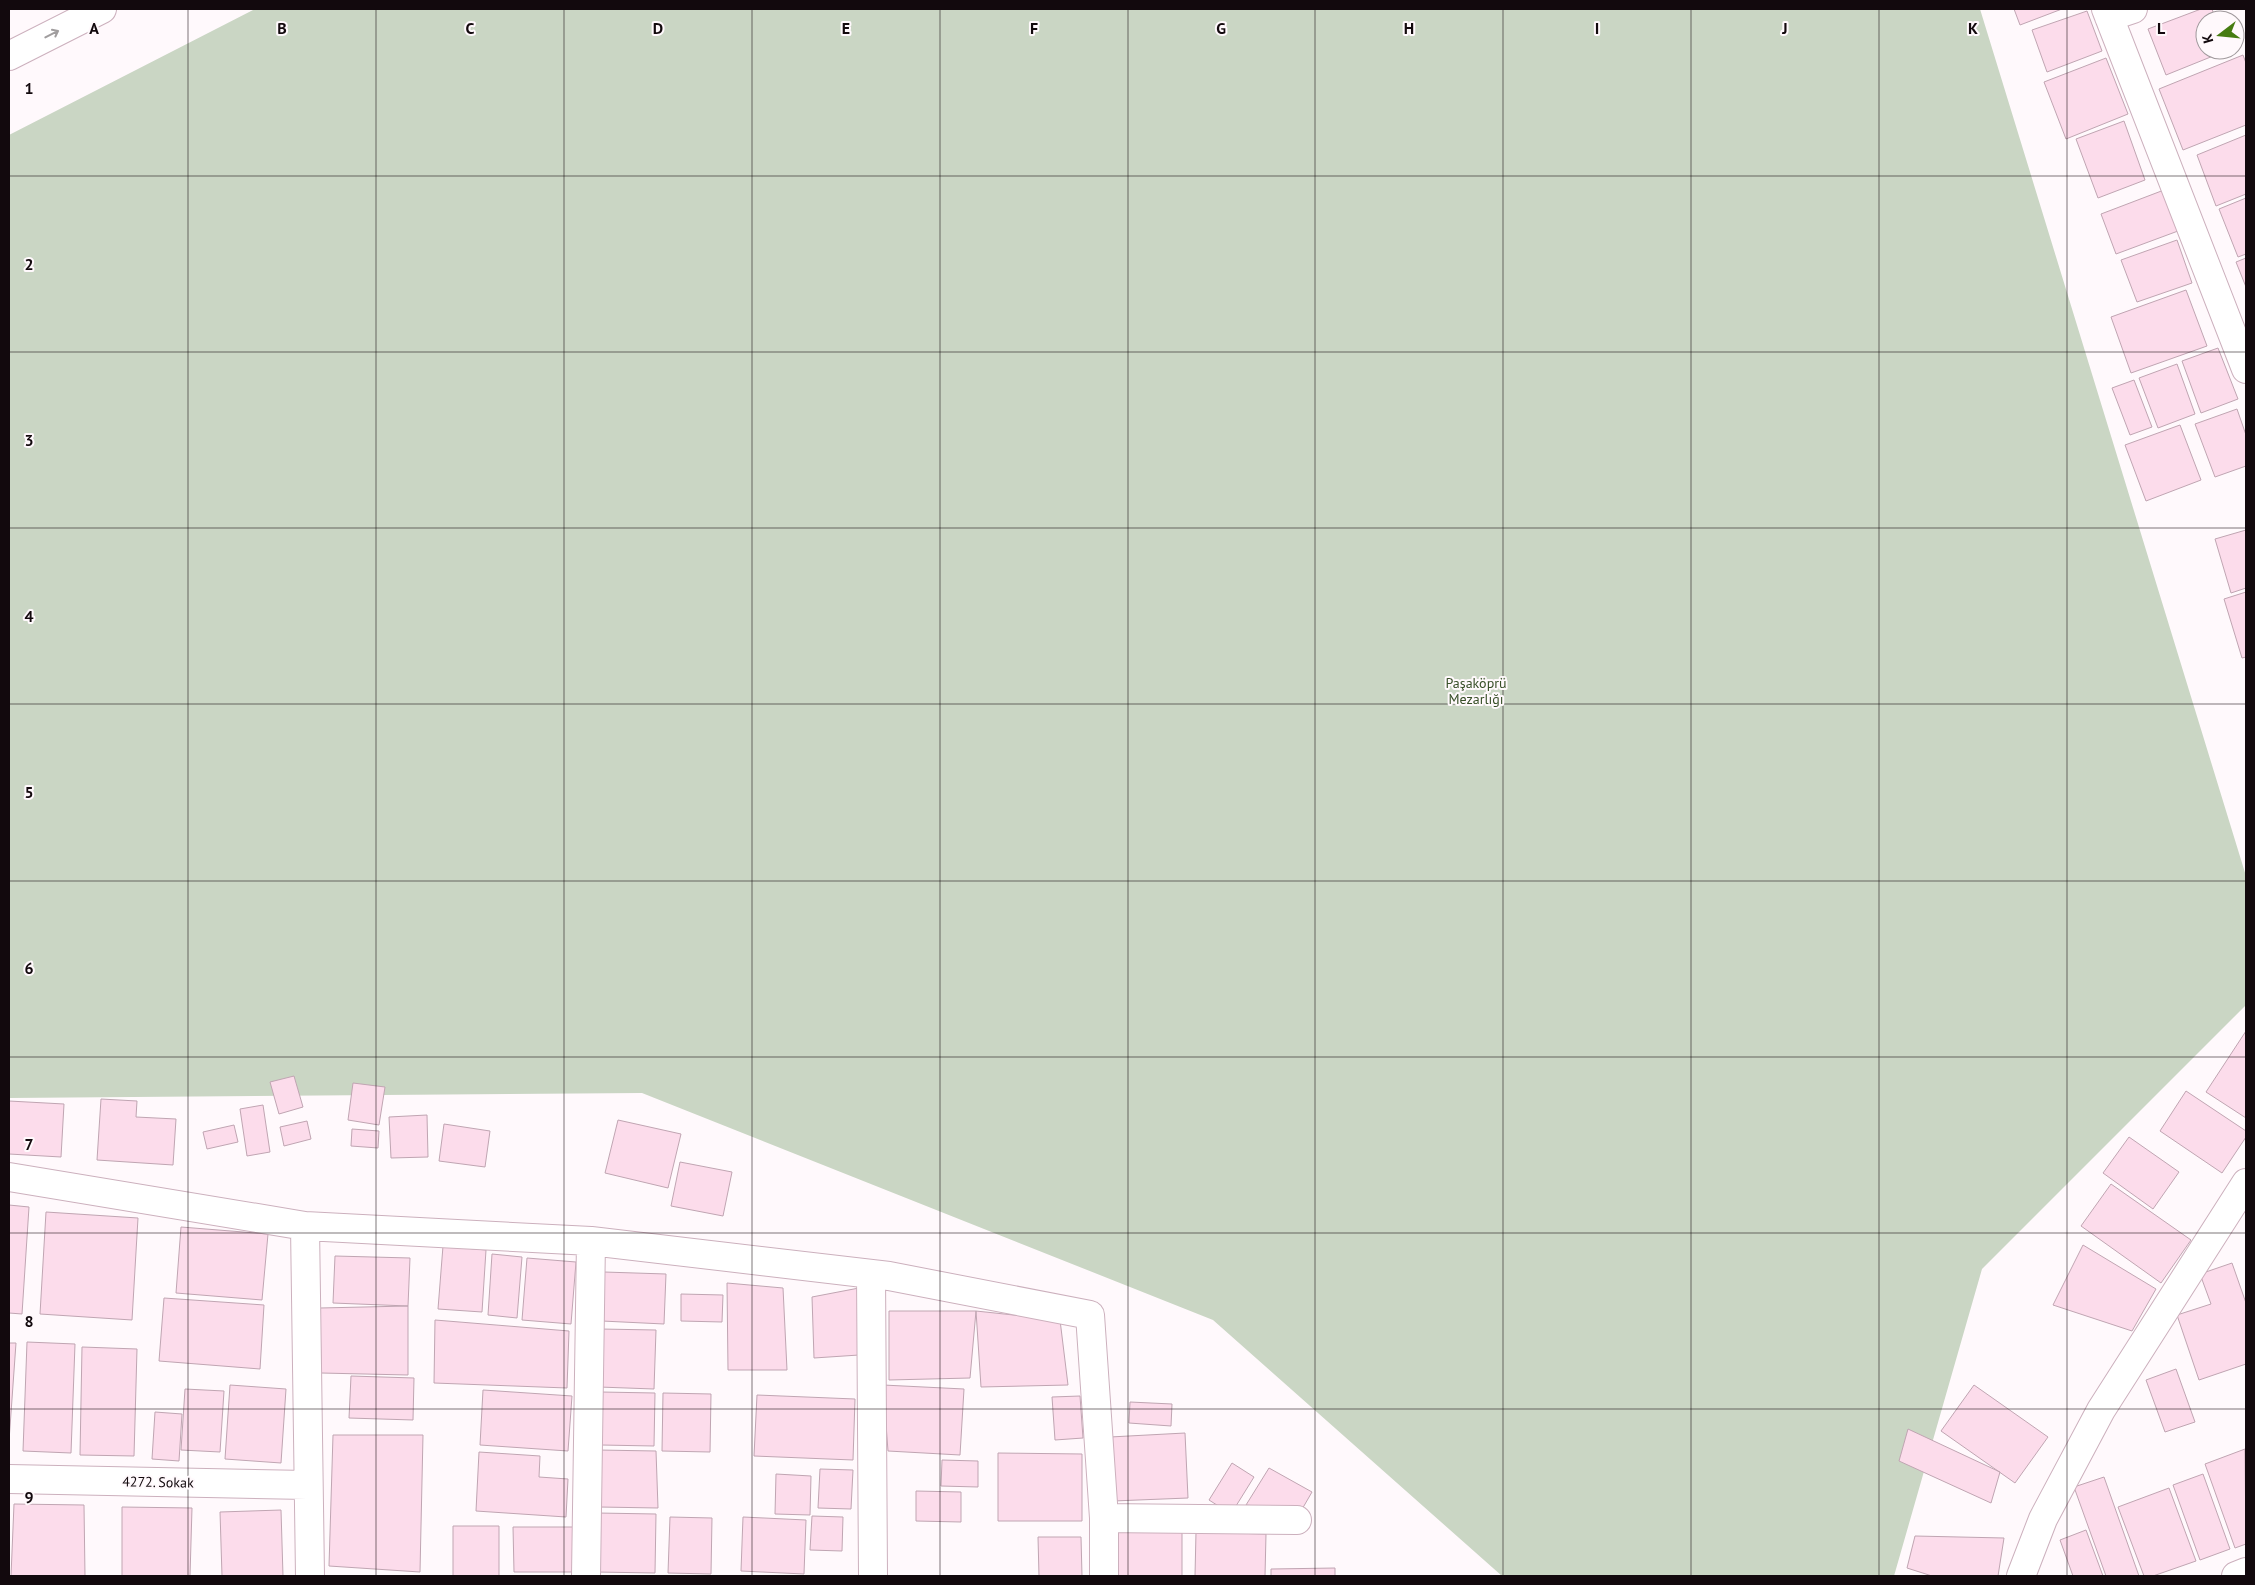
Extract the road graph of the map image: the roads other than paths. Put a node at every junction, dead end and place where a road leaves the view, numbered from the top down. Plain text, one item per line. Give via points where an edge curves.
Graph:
1 (102, 9) edge
2 (2116, 12) edge
3 (9, 56) edge
4 (2246, 369) edge
5 (9, 1178) edge
6 (2246, 1183) edge
7 (305, 1226) junction
8 (591, 1241) junction
9 (870, 1274) junction
10 (9, 1479) edge
11 (307, 1485) junction
12 (1104, 1518) junction
13 (1297, 1520) dead end
14 (2246, 1572) edge
15 (310, 1576) edge
16 (586, 1576) edge
17 (873, 1576) edge
18 (1104, 1576) edge
19 (2021, 1576) edge
20 (2236, 1576) edge

3 -> 1 main road
2 - 4 main road
5 - 7 main road
6 - 19 main road via 2101,1410 2042,1519
7 - 8 main road
7 - 11 main road
8 - 9 main road
8 - 16 main road
9 - 12 main road via 1090,1315
9 - 17 main road
10 - 11 main road, 4272. Sokak
11 - 15 main road
12 - 13 main road
12 - 18 main road
14 - 20 main road

